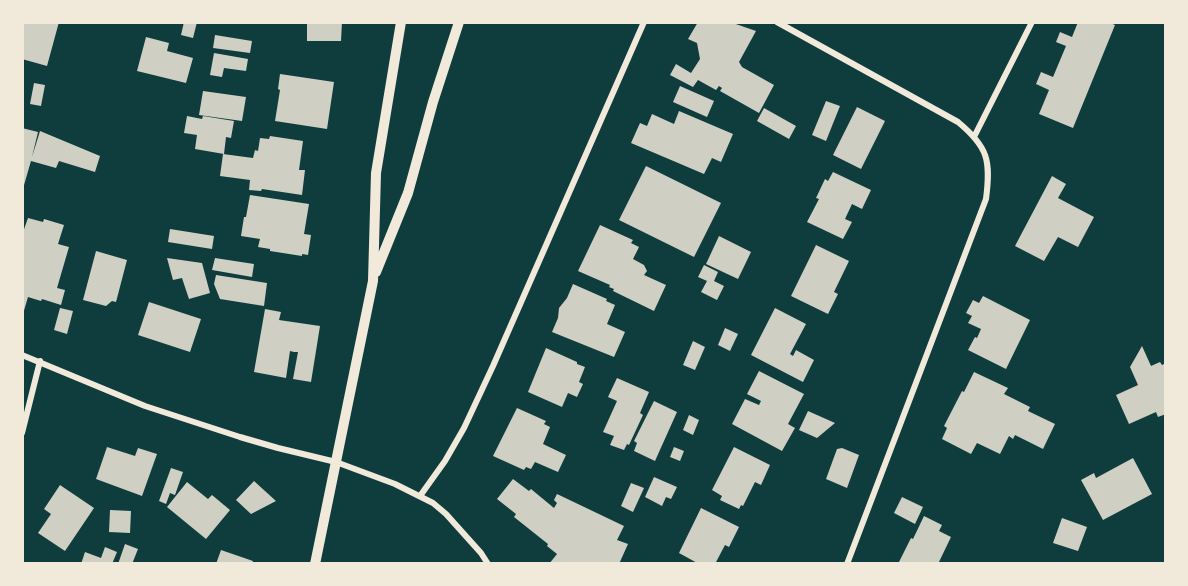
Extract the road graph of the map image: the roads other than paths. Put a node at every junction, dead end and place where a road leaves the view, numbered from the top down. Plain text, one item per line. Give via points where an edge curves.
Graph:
1 (401, 22) edge
2 (459, 22) edge
3 (644, 22) edge
4 (777, 22) edge
5 (1032, 22) edge
6 (975, 135) junction
7 (373, 281) junction
8 (22, 355) edge
9 (40, 361) junction
10 (22, 433) edge
11 (336, 462) junction
12 (420, 496) junction
13 (315, 564) edge
14 (488, 564) edge
15 (847, 564) edge

1 - 7 street via 376,173
2 - 7 street via 408,193
3 - 12 street via 469,418
4 - 6 street via 922,101
5 - 6 street
6 - 15 street via 986,154 986,199
7 - 11 street
8 - 9 street
9 - 10 street
9 - 11 street via 145,405 240,437
11 - 12 street
11 - 13 street
12 - 14 street via 446,514

